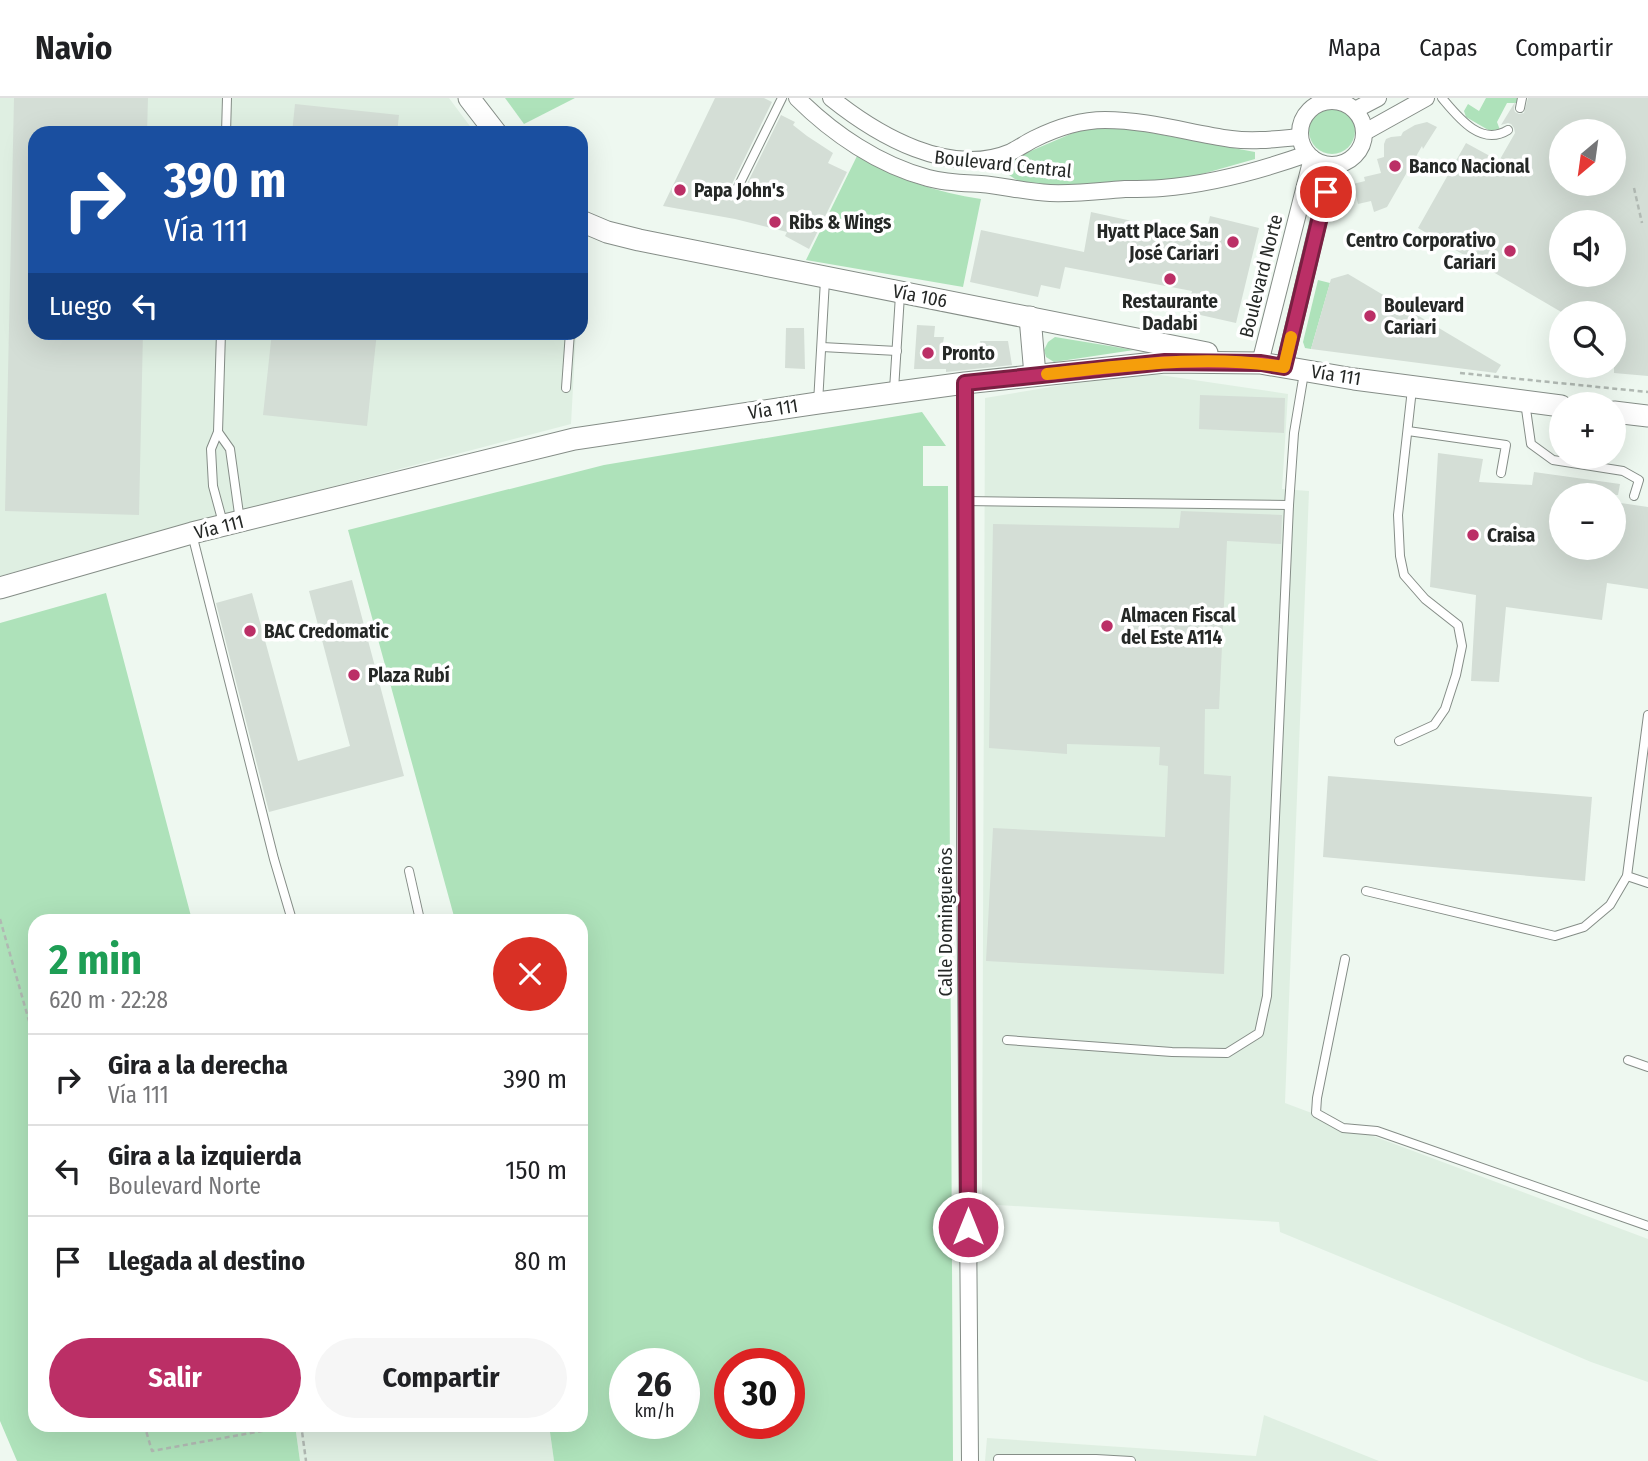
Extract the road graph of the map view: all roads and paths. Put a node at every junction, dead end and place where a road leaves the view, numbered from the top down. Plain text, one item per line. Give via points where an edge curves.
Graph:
1 (227, 98) edge
2 (469, 98) edge
3 (782, 98) edge
4 (797, 98) edge
5 (831, 98) edge
6 (1378, 98) edge
7 (1426, 98) edge
8 (1441, 98) edge
9 (1522, 98) edge
10 (1326, 99) edge
11 (1520, 108) dead end
12 (1356, 110) junction
13 (226, 126) edge
14 (491, 126) edge
15 (1508, 130) dead end
16 (1365, 132) junction
17 (1300, 137) junction
18 (1309, 156) junction
19 (980, 160) junction
20 (1332, 165) junction
21 (981, 184) junction
22 (1634, 188) dead end
23 (737, 189) dead end
24 (1642, 223) dead end
25 (588, 227) edge
26 (825, 277) junction
27 (900, 292) junction
28 (1030, 317) junction
29 (221, 340) edge
30 (569, 340) edge
31 (822, 347) junction
32 (897, 351) junction
33 (1261, 363) junction
34 (1294, 369) junction
35 (1461, 374) dead end
36 (1035, 375) junction
37 (965, 383) junction
38 (1412, 386) junction
39 (566, 388) dead end
40 (894, 393) junction
41 (1648, 393) edge
42 (1525, 401) junction
43 (818, 402) junction
44 (1549, 404) edge
45 (1626, 413) edge
46 (1648, 416) edge
47 (218, 432) junction
48 (1408, 432) junction
49 (1501, 473) dead end
50 (1634, 496) dead end
51 (965, 501) junction
52 (1289, 505) junction
53 (232, 524) junction
54 (192, 533) junction
55 (0, 588) edge
56 (1648, 715) edge
57 (1399, 741) dead end
58 (409, 871) dead end
59 (1627, 876) junction
60 (1648, 883) edge
61 (1366, 891) dead end
62 (290, 914) edge
63 (419, 914) edge
64 (0, 919) edge
65 (1345, 959) dead end
66 (28, 1017) edge
67 (1007, 1040) dead end
68 (1628, 1060) dead end
69 (1648, 1068) edge
70 (1648, 1226) edge
71 (146, 1432) edge
72 (256, 1432) edge
73 (301, 1432) edge
74 (998, 1459) dead end
75 (306, 1461) edge
76 (970, 1461) edge
77 (1131, 1461) edge

1 - 13 lane
2 - 14 main road
3 - 23 lane
4 - 21 street, Boulevard Central via 831,128 884,162 929,178
5 - 19 street, Boulevard Central via 913,148 954,159
6 - 12 street
7 - 16 street
8 - 15 lane via 1480,133 1496,136
9 - 11 lane
10 - 12 street
10 - 17 street via 1308,110
12 - 16 street
16 - 20 street via 1351,159
17 - 18 street
17 - 19 street, Boulevard Central via 1232,139 1102,120 1071,124 1011,152
18 - 20 street
18 - 21 street, Boulevard Central via 1164,188 1052,193
18 - 33 street, Boulevard Norte
19 - 21 street
20 - 34 street
22 - 24 path
25 - 26 main road, Vía 106
26 - 27 main road, Vía 106
26 - 31 lane
27 - 28 main road, Vía 106
27 - 32 lane
28 - 33 main road, Vía 106
28 - 36 main road
29 - 47 lane
30 - 39 lane
31 - 32 lane
31 - 43 lane
32 - 40 lane
33 - 34 main road, Vía 111
33 - 36 main road, Vía 111 via 1165,362
34 - 38 main road, Vía 111
34 - 52 lane
35 - 41 path
36 - 37 main road, Vía 111
37 - 40 main road, Vía 111
37 - 51 street, Calle Domingueños
38 - 42 main road, Vía 111
38 - 48 lane
40 - 43 main road, Vía 111
42 - 44 main road, Vía 111
42 - 50 lane via 1531,444 1553,460 1623,471 1639,480
43 - 53 main road, Vía 111 via 574,439
45 - 46 main road
47 - 53 lane via 230,449
47 - 53 lane via 211,450 213,486
48 - 49 lane via 1506,446
48 - 57 lane via 1398,515 1404,575 1458,625 1462,646 1445,709 1434,725
51 - 52 lane
51 - 76 street, Calle Domingueños
52 - 67 lane via 1267,996 1259,1033 1227,1054
53 - 54 main road, Vía 111
54 - 55 main road, Vía 111
54 - 62 lane
56 - 59 lane
58 - 63 lane
59 - 60 lane
59 - 61 lane via 1610,905 1584,927 1555,936
64 - 66 path
65 - 70 lane via 1316,1113 1343,1128 1377,1131
68 - 69 lane
71 - 72 path via 152,1451
73 - 75 path
74 - 77 lane

